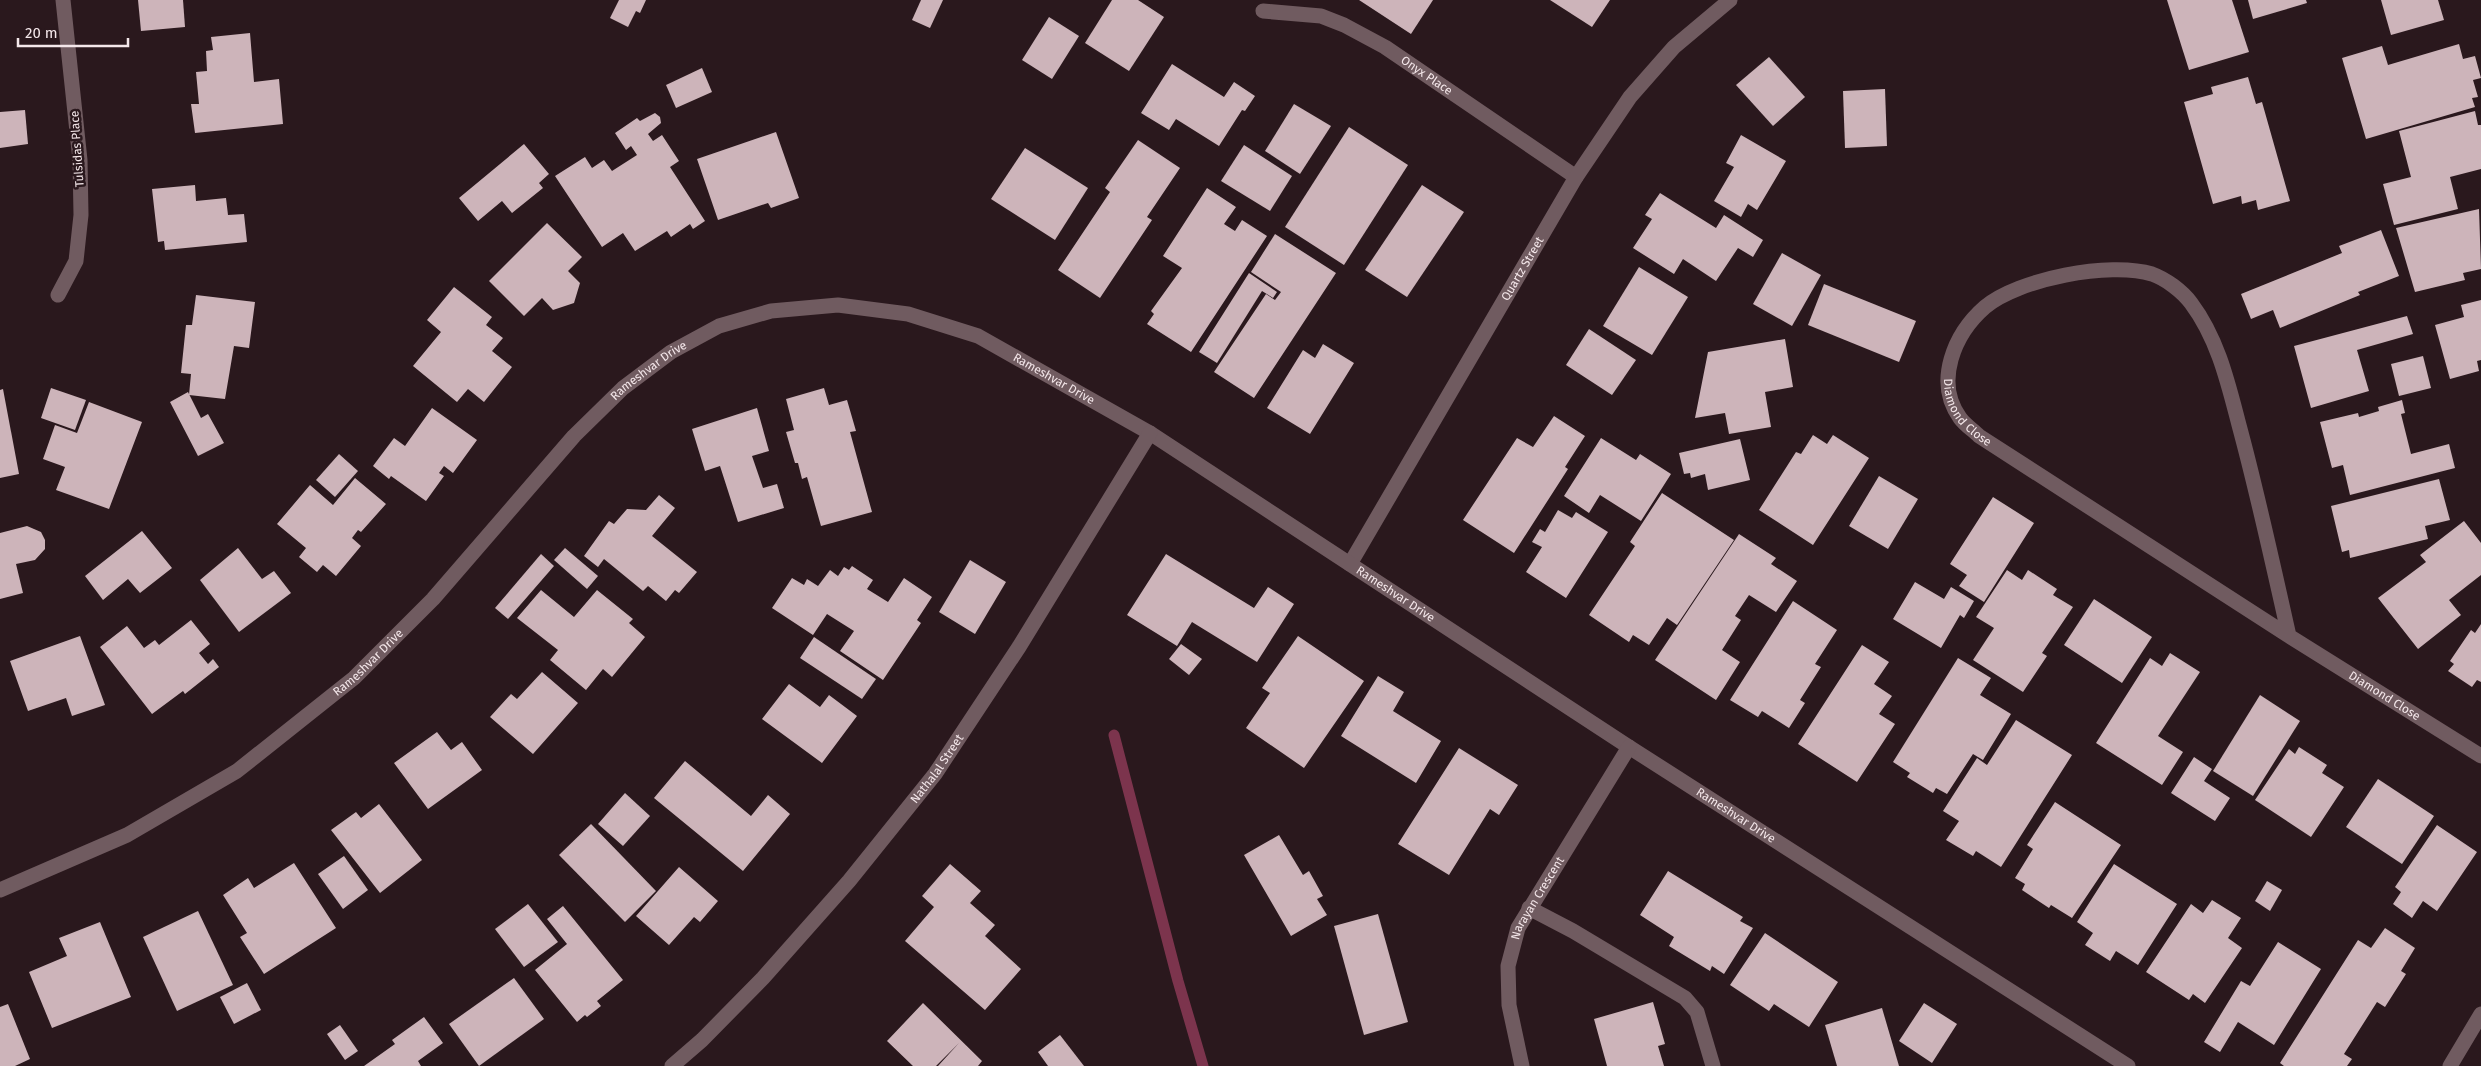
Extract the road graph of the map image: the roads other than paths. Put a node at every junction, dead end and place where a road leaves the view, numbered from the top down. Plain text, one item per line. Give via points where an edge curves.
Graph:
1 (63, 0) edge
2 (1730, 0) edge
3 (1263, 11) dead end
4 (1576, 178) junction
5 (58, 295) dead end
6 (1150, 433) junction
7 (1350, 564) junction
8 (2289, 636) junction
9 (1629, 747) junction
10 (2481, 756) edge
11 (0, 890) edge
12 (1529, 908) junction
13 (2481, 1014) edge
14 (672, 1066) edge
15 (1522, 1066) edge
16 (1713, 1066) edge
17 (2128, 1066) edge
18 (2450, 1066) edge

1 - 5 street, Tulsidas Place via 80,160 81,215 76,261
2 - 4 street, Quartz Street via 1674,47 1630,97
3 - 4 street, Onyx Place via 1321,16 1385,47
4 - 7 street, Quartz Street
6 - 7 street, Rameshvar Drive
6 - 11 street, Rameshvar Drive via 978,336 908,314 838,305 771,311 719,326 671,352 623,388 574,436 433,599 354,678 237,771 128,835
6 - 14 street, Nathalal Street via 1019,647 935,774 849,881 769,970 702,1040
7 - 9 street, Rameshvar Drive
8 - 8 street, Diamond Close via 1980,436 1961,420 1952,406 1948,374 1954,348 1968,325 1986,306 2019,288 2102,270 2130,270 2152,275 2175,287 2190,302 2212,338 2224,371 2253,476
8 - 10 street, Diamond Close
9 - 12 street, Narayan Crescent
9 - 17 street, Rameshvar Drive
12 - 15 street, Narayan Crescent via 1518,928 1508,966 1509,1005
12 - 16 street via 1685,998 1697,1012
13 - 18 street

